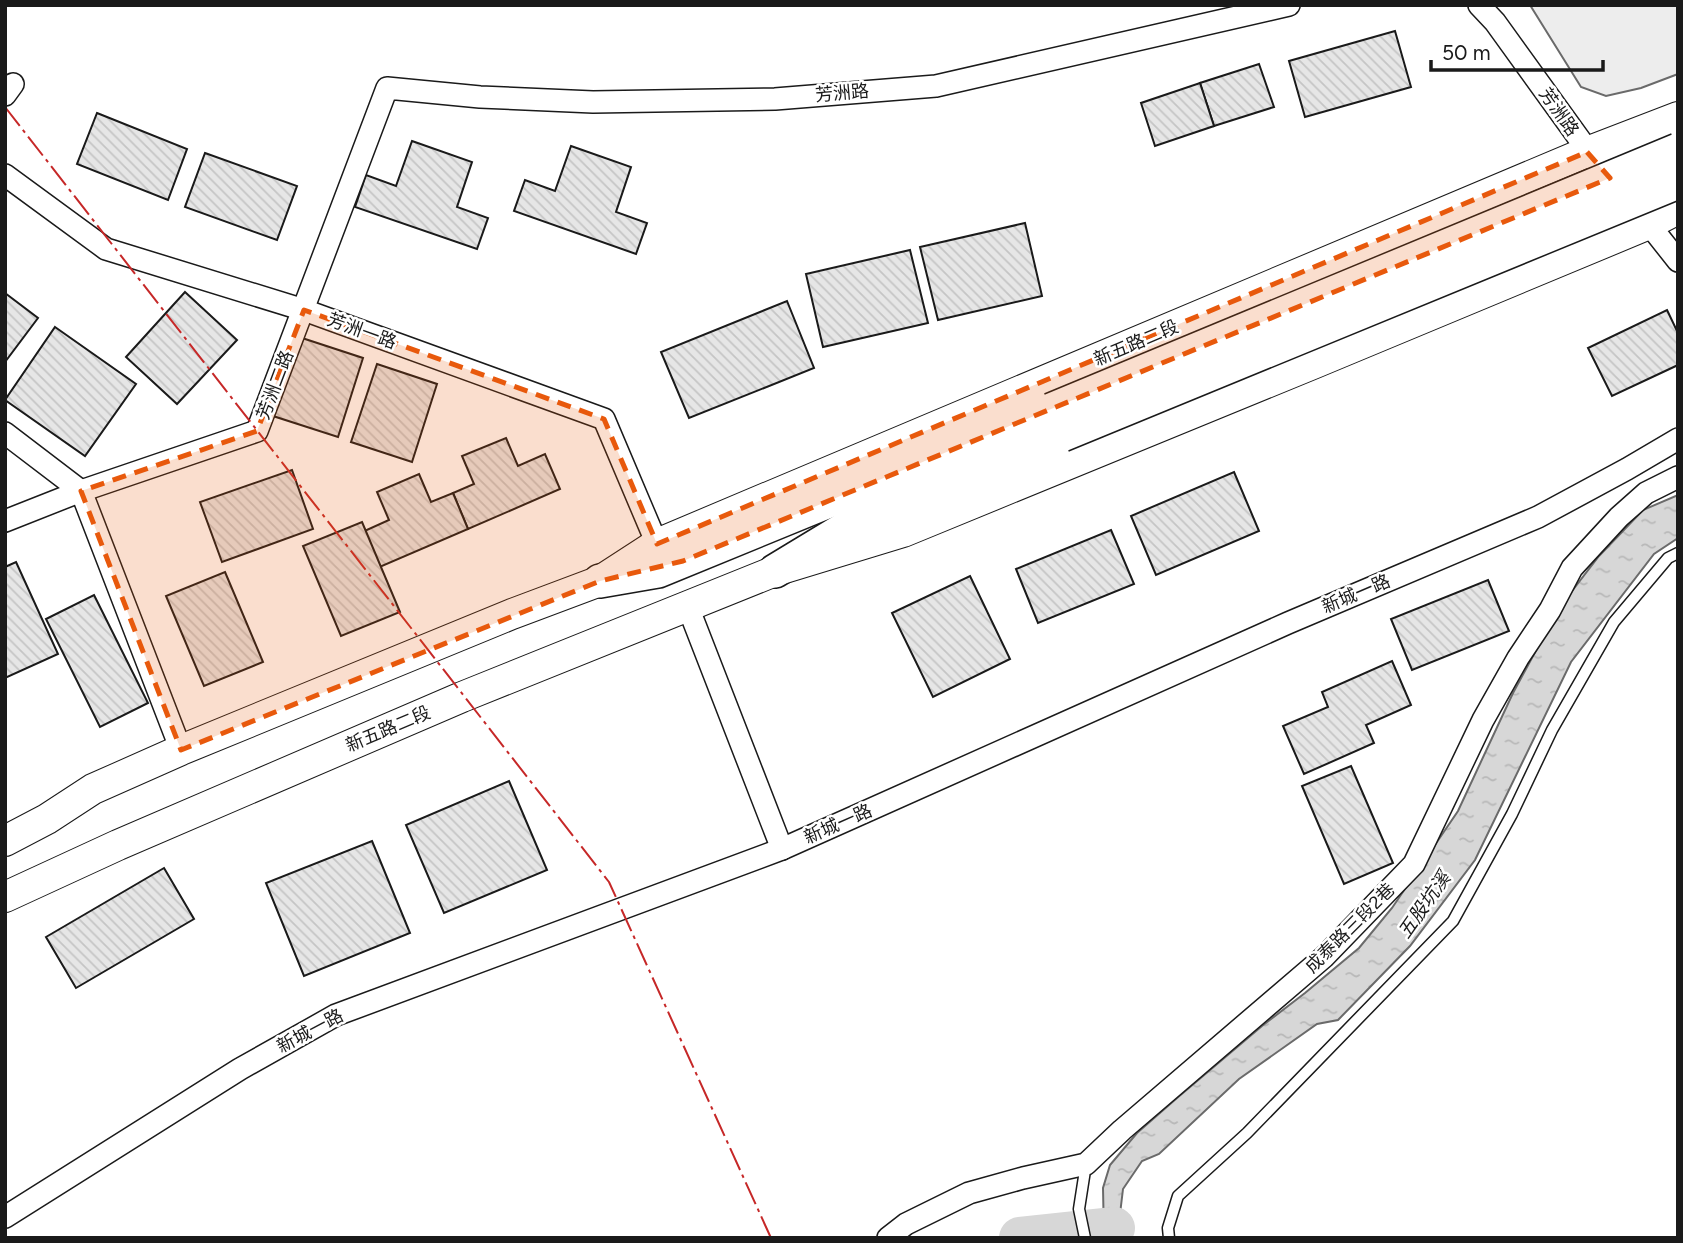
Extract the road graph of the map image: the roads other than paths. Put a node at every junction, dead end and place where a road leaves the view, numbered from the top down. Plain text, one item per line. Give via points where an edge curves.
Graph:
1 (1289, 5) edge
2 (1479, 5) edge
3 (387, 88) joint
4 (1678, 117) edge
5 (1678, 150) edge
6 (1587, 152) junction
7 (5, 175) edge
8 (1678, 182) edge
9 (1678, 209) edge
10 (1649, 224) junction
11 (1678, 261) edge
12 (304, 310) junction
13 (1057, 422) junction
14 (5, 432) edge
15 (1678, 439) edge
16 (1678, 477) edge
17 (81, 491) junction
18 (5, 521) edge
19 (657, 544) junction
20 (1678, 553) edge
21 (775, 571) junction
22 (600, 581) junction
23 (688, 607) junction
24 (181, 750) junction
25 (93, 789) junction
26 (5, 818) edge
27 (5, 841) edge
28 (782, 849) junction
29 (5, 897) edge
30 (1086, 1164) junction
31 (5, 1217) edge
32 (888, 1238) edge
33 (1085, 1238) edge
34 (1169, 1238) edge

1 - 3 street, 芳洲路 via 936,86 775,99 593,102
2 - 6 street, 芳洲路
3 - 12 street, 芳洲二路
4 - 6 main road, 新五路二段
5 - 13 main road, 新五路二段, bridge
6 - 10 street, 芳洲路
6 - 19 main road, 新五路二段
7 - 12 street, 芳洲一路 via 106,249
8 - 13 main road, 新五路二段, bridge
9 - 10 main road, 新五路二段
10 - 11 street
10 - 21 main road, 新五路二段 via 903,532
12 - 17 street, 芳洲二路 via 257,431
12 - 19 street, 芳洲一路 via 604,419
13 - 21 main road, 新五路二段 via 846,528
13 - 22 main road, 新五路二段 via 658,571
14 - 17 street
15 - 28 street, 新城一路 via 1538,517
16 - 30 street, 成泰路三段2巷 via 1646,493 1573,568 1483,720 1414,864 1324,957
17 - 18 street, 芳洲二路
17 - 24 street
19 - 22 main road, 新五路二段
20 - 34 lane via 1668,558 1614,622 1453,921 1247,1133 1178,1196
21 - 23 main road, 新五路二段
22 - 24 main road, 新五路二段
23 - 28 street
23 - 29 main road, 新五路二段 via 449,703
24 - 25 main road, 新五路二段
25 - 26 main road
25 - 27 main road, 新五路二段
28 - 31 street, 新城一路 via 335,1015 240,1069
30 - 32 street via 969,1193
30 - 33 lane via 1079,1209

